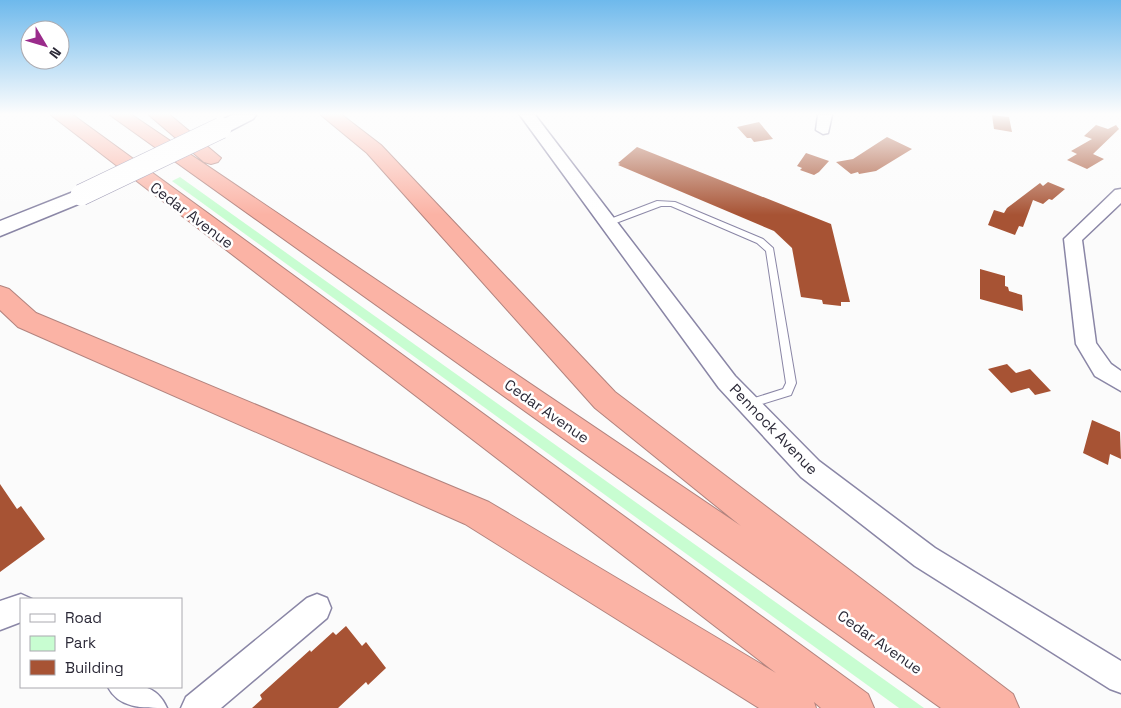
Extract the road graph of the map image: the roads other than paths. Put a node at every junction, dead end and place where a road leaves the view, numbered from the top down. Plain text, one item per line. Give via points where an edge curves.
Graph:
1 (104, 148) edge
2 (167, 148) edge
3 (179, 148) edge
4 (199, 148) edge
5 (373, 148) edge
6 (552, 148) edge
7 (1121, 194) edge
8 (608, 223) junction
9 (0, 229) edge
10 (302, 242) junction
11 (0, 294) edge
12 (1121, 382) edge
13 (749, 404) junction
14 (20, 608) edge
15 (317, 608) dead end
16 (0, 616) edge
17 (1121, 678) edge
18 (124, 688) edge
19 (151, 708) edge
20 (197, 708) edge
21 (796, 708) edge
22 (854, 708) edge
23 (975, 708) edge
24 (999, 708) edge

1 - 22 highway, Cedar Avenue
2 - 10 highway, Cedar Avenue
3 - 9 street, bridge
4 - 10 highway via 236,178
5 - 24 highway via 605,400
6 - 8 street, Pennock Avenue
7 - 12 street via 1073,239 1086,344 1103,370
8 - 13 street, Pennock Avenue via 727,382
8 - 13 lane via 660,203 672,204 760,240 770,250 791,383 787,392
10 - 23 highway, Cedar Avenue
11 - 21 highway via 28,320 477,512
13 - 17 street, Pennock Avenue via 810,469 925,557
14 - 16 street
15 - 20 street
18 - 19 street

